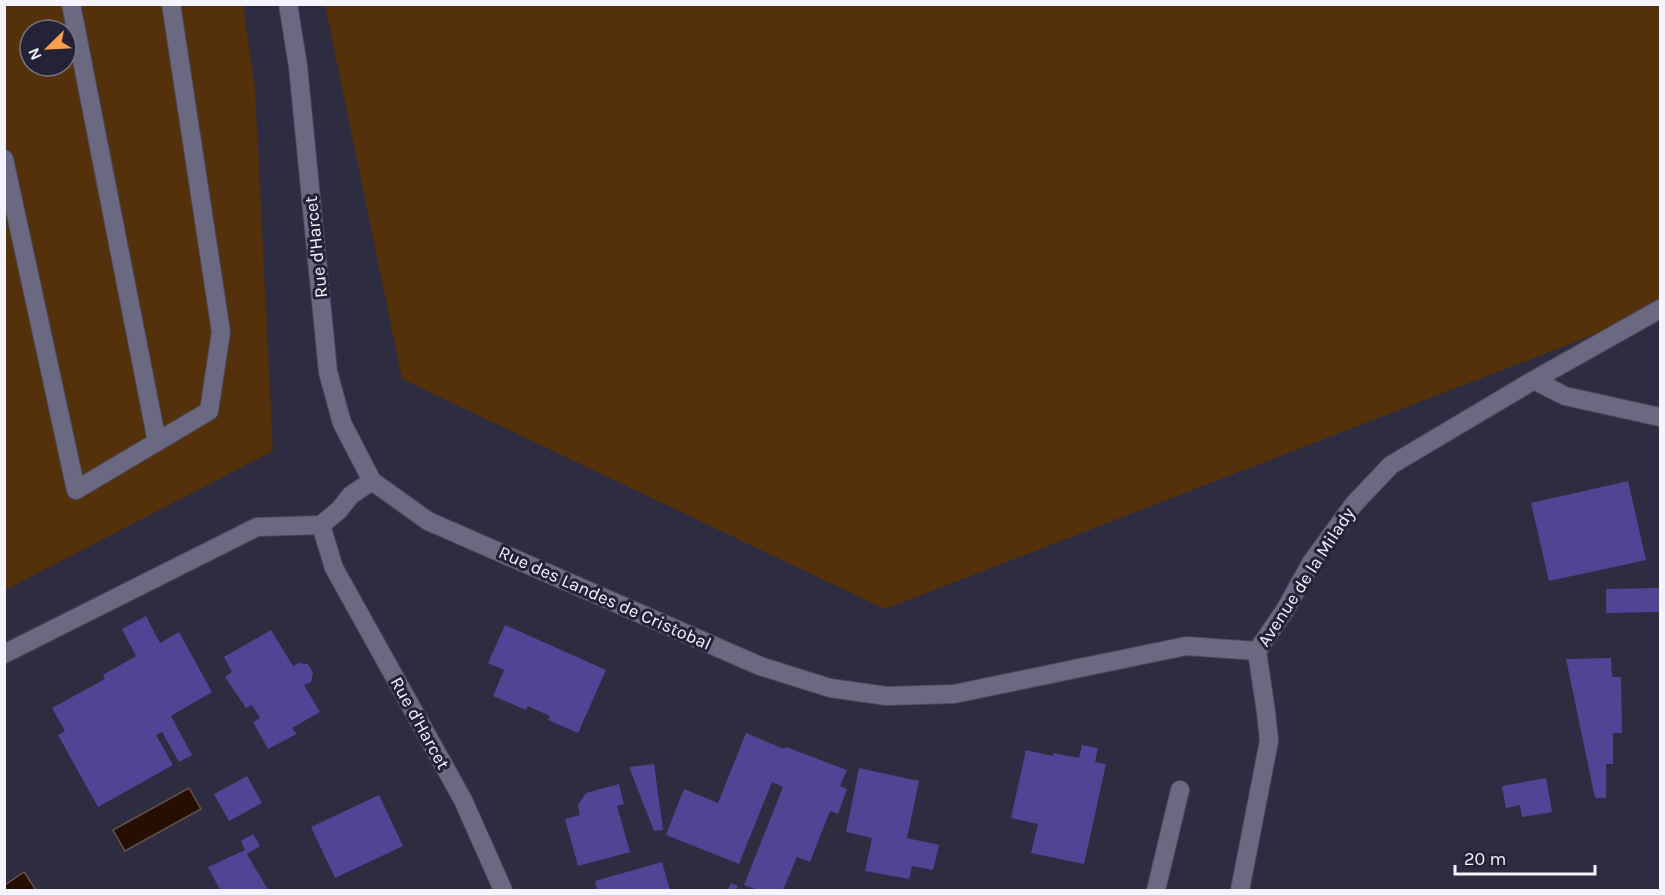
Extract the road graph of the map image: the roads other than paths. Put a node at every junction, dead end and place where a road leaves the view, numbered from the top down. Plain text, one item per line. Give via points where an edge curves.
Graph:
1 (71, 4) edge
2 (171, 4) edge
3 (288, 4) edge
4 (4, 159) edge
5 (1660, 309) edge
6 (1534, 380) junction
7 (1660, 417) edge
8 (156, 442) junction
9 (372, 481) junction
10 (321, 525) junction
11 (1257, 651) junction
12 (4, 654) edge
13 (1180, 790) dead end
14 (503, 891) edge
15 (1156, 891) edge
16 (1240, 891) edge

1 - 8 street
2 - 8 street via 221,332 209,411
3 - 9 street, Rue d'Harcet via 298,66 328,372 342,423
4 - 8 street via 76,490
5 - 6 street, Avenue de la Milady
6 - 7 street via 1565,396
6 - 11 street, Avenue de la Milady via 1391,465 1354,504 1311,563
9 - 10 street via 351,495
9 - 11 street, Rue des Landes de Cristobal via 428,521 760,666 830,688 887,696 954,694 1186,646
10 - 12 street via 257,527
10 - 14 street, Rue d'Harcet via 334,568 463,800
11 - 16 street, Avenue de la Milady via 1269,741
13 - 15 street

